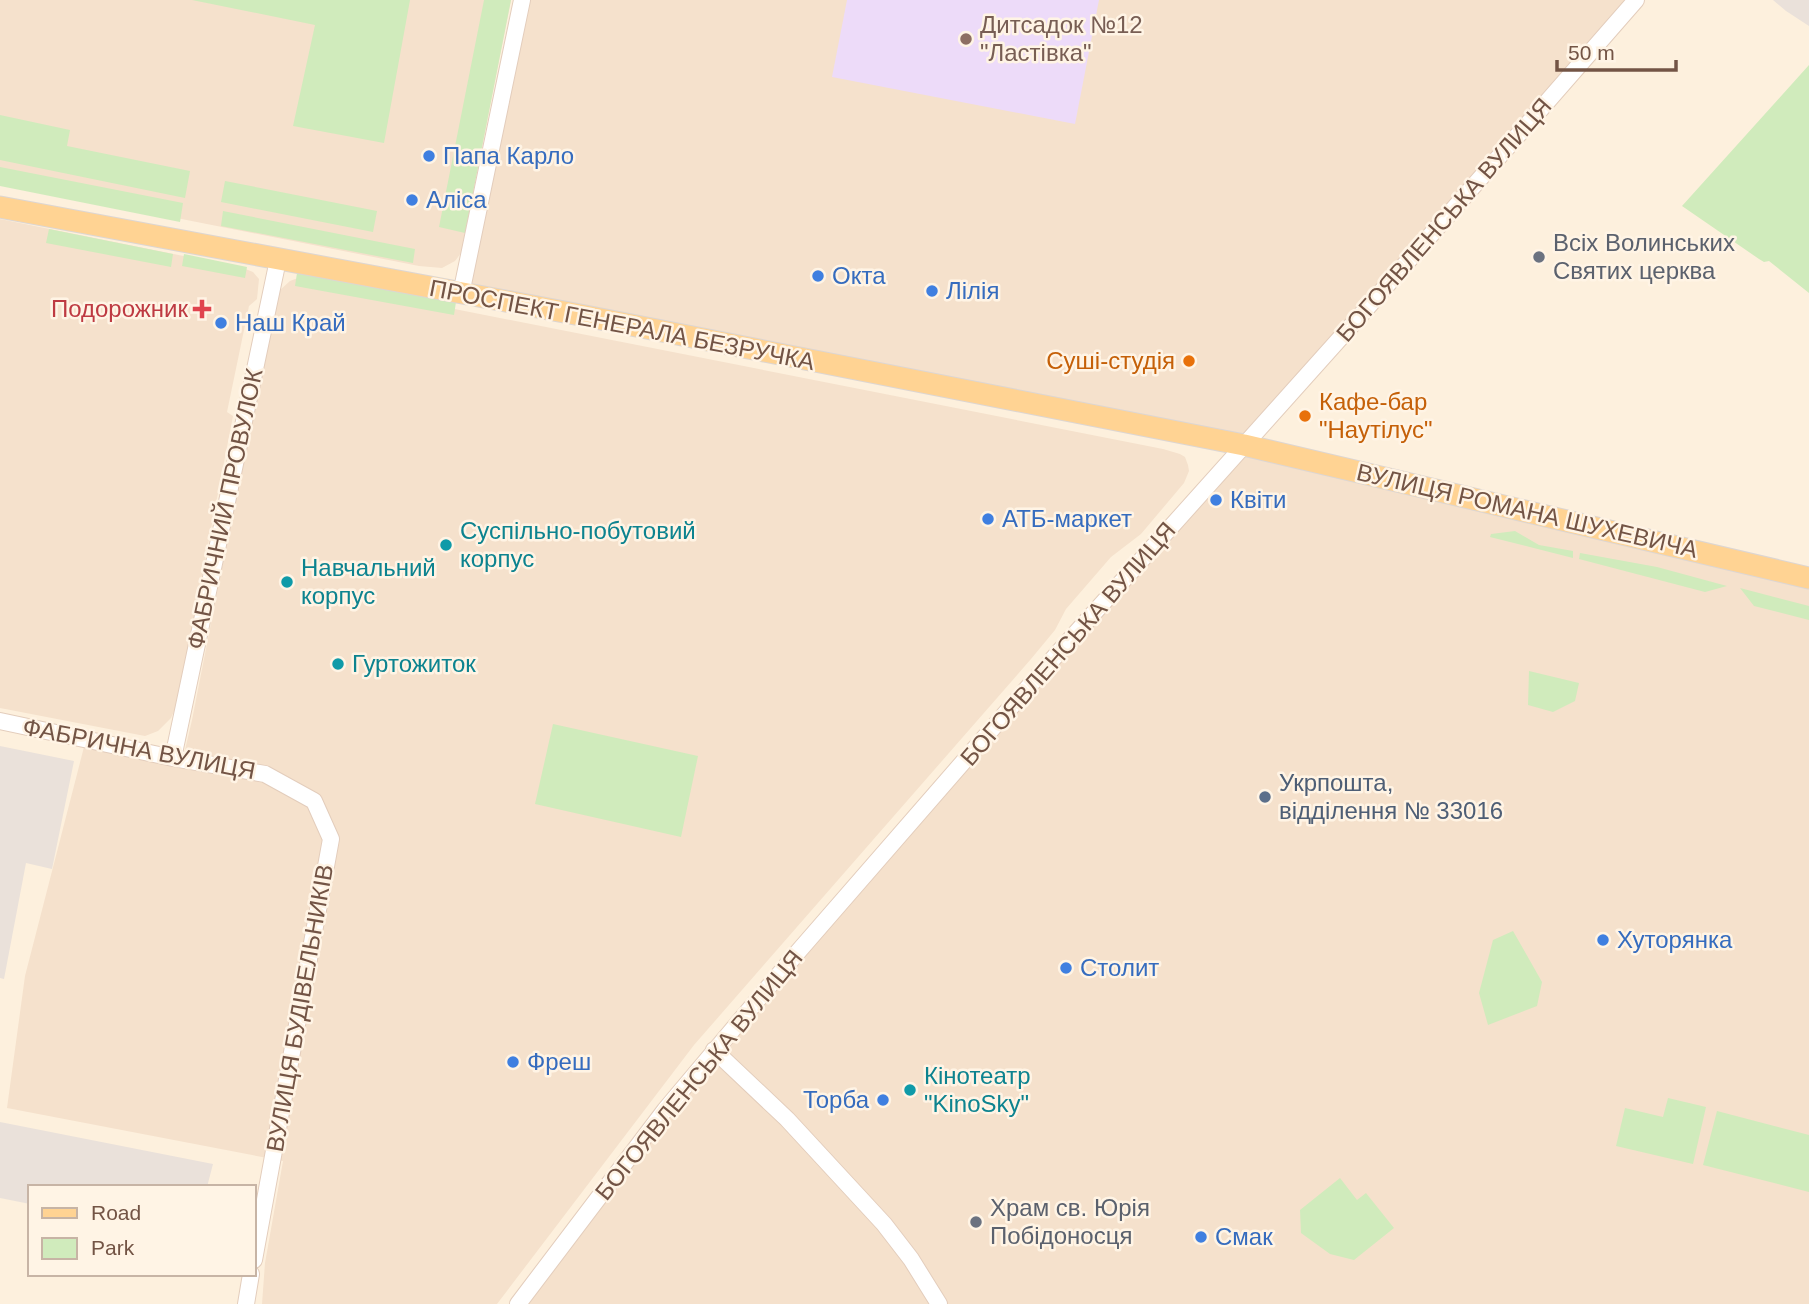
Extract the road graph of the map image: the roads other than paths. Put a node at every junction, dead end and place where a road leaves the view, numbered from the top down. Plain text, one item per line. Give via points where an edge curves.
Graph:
1 (522, 0) edge
2 (1636, 0) edge
3 (0, 207) edge
4 (278, 260) junction
5 (461, 294) junction
6 (1244, 444) junction
7 (1809, 578) edge
8 (0, 721) edge
9 (173, 758) junction
10 (331, 839) joint
11 (714, 1050) junction
12 (256, 1249) edge
13 (251, 1276) edge
14 (246, 1304) edge
15 (518, 1304) edge
16 (939, 1304) edge

1 - 5 street
2 - 6 street, БОГОЯВЛЕНСЬКА ВУЛИЦЯ
3 - 4 main road, ПРОСПЕКТ ГЕНЕРАЛА БЕЗРУЧКА
4 - 5 main road, ПРОСПЕКТ ГЕНЕРАЛА БЕЗРУЧКА
4 - 9 street, ФАБРИЧНИЙ ПРОВУЛОК
5 - 6 main road, ПРОСПЕКТ ГЕНЕРАЛА БЕЗРУЧКА
6 - 7 main road, ВУЛИЦЯ РОМАНА ШУХЕВИЧА
6 - 11 street, БОГОЯВЛЕНСЬКА ВУЛИЦЯ
8 - 9 street, ФАБРИЧНА ВУЛИЦЯ
9 - 10 street, ФАБРИЧНА ВУЛИЦЯ via 265,774 314,802
10 - 12 street, ВУЛИЦЯ БУДІВЕЛЬНИКІВ
11 - 15 street, БОГОЯВЛЕНСЬКА ВУЛИЦЯ
11 - 16 street via 787,1119 884,1224
13 - 14 street

